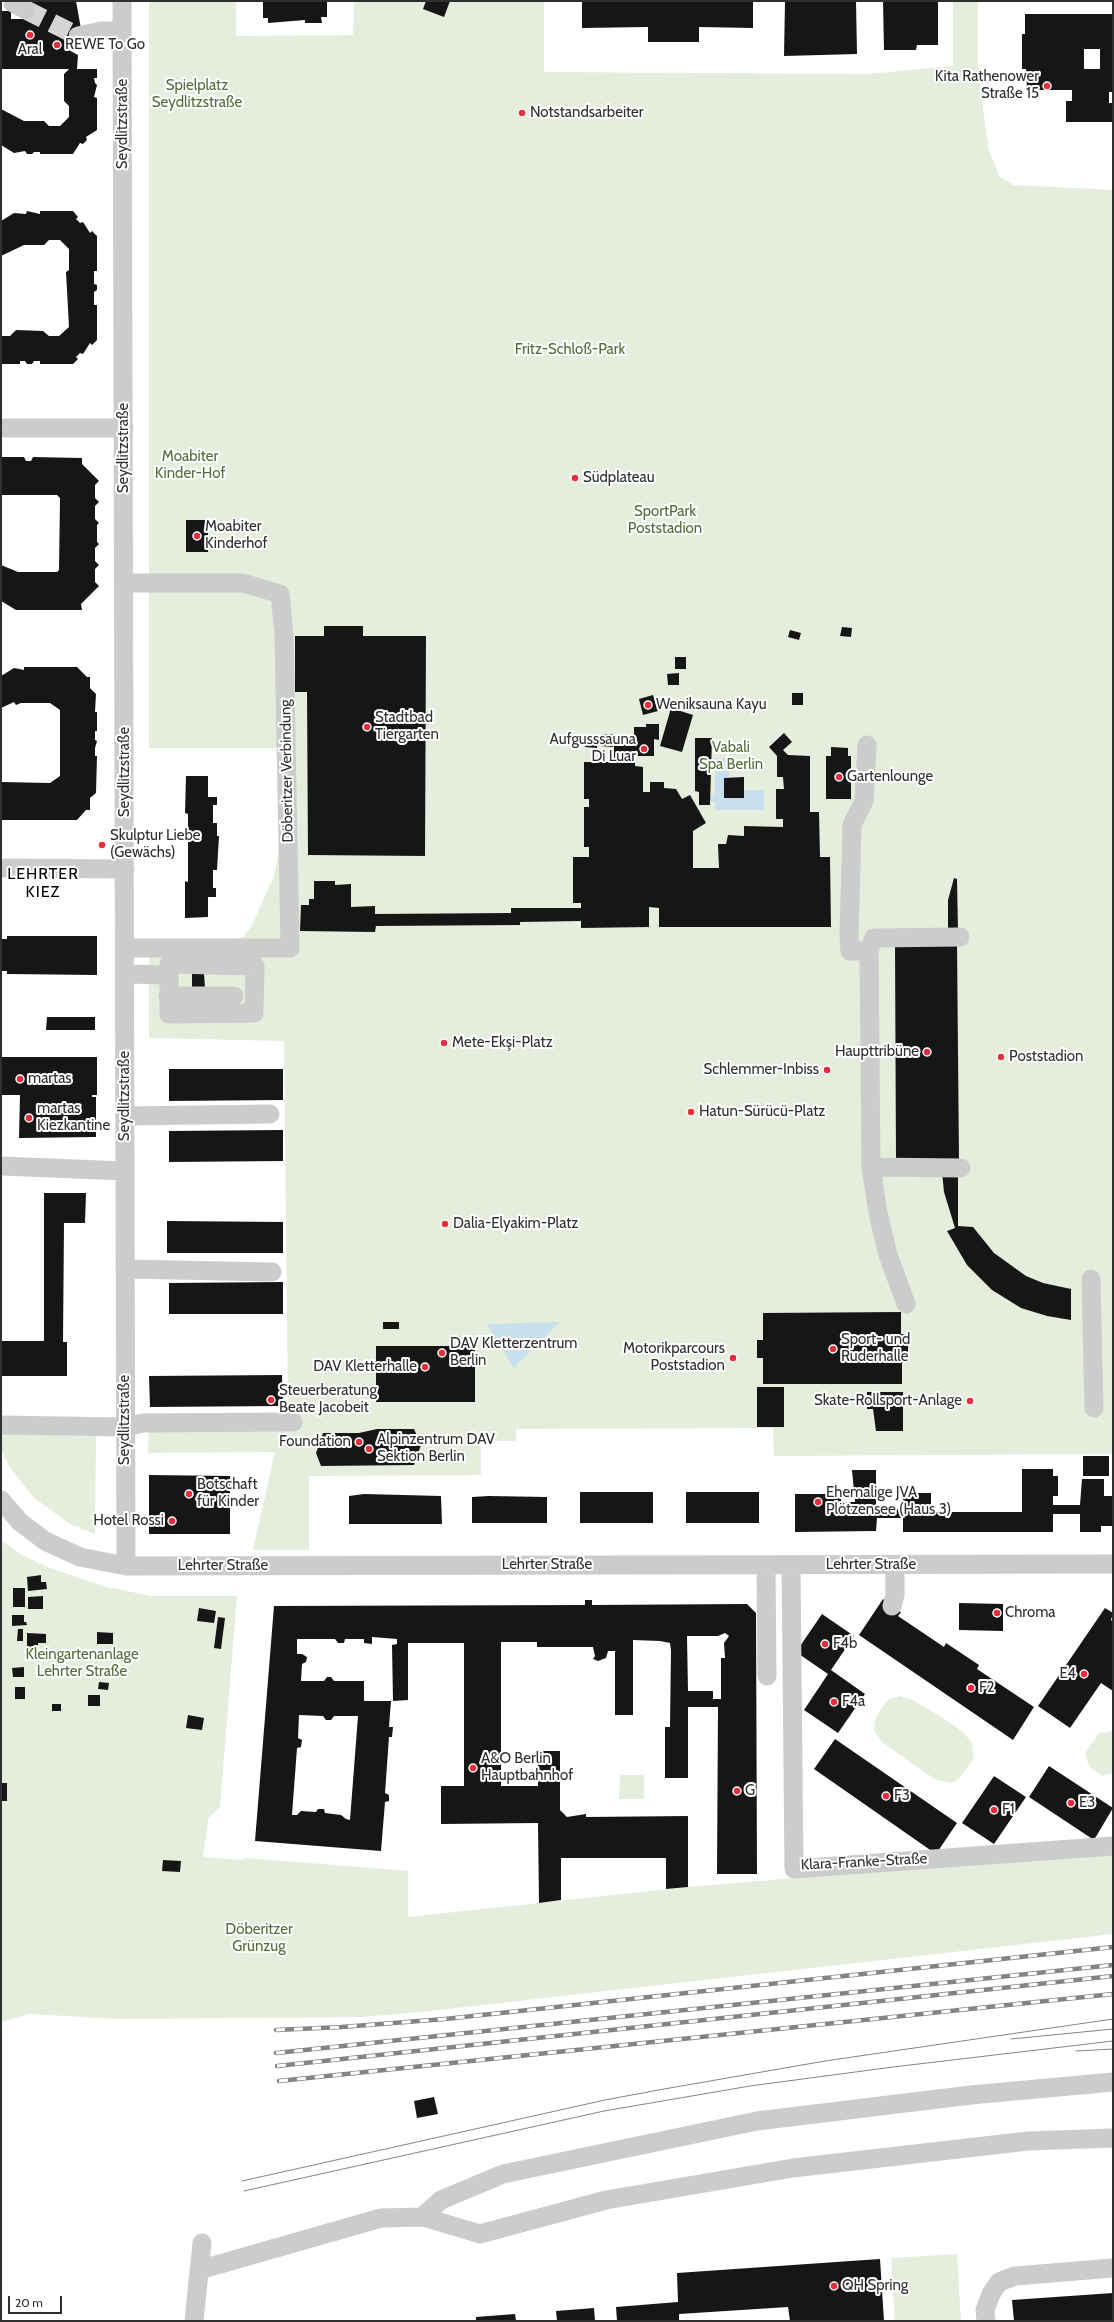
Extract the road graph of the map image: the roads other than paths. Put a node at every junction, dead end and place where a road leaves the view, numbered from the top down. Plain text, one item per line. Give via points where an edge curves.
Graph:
1 (122, 1) edge
2 (122, 31) junction
3 (78, 36) tunnel mouth
4 (1, 428) edge
5 (124, 428) junction
6 (124, 583) junction
7 (867, 745) dead end
8 (1, 868) edge
9 (125, 869) junction
10 (960, 937) dead end
11 (125, 948) junction
12 (869, 951) junction
13 (125, 974) junction
14 (168, 975) junction
15 (168, 996) junction
16 (234, 996) dead end
17 (270, 1114) dead end
18 (125, 1116) junction
19 (1, 1166) edge
20 (871, 1167) junction
21 (961, 1168) dead end
22 (125, 1171) junction
23 (125, 1269) junction
24 (272, 1272) dead end
25 (1091, 1279) dead end
26 (906, 1304) dead end
27 (1094, 1408) dead end
28 (293, 1422) dead end
29 (1, 1425) edge
30 (125, 1427) junction
31 (1, 1500) edge
32 (895, 1564) junction
33 (1113, 1564) edge
34 (766, 1565) junction
35 (791, 1565) junction
36 (126, 1566) junction
37 (892, 1606) dead end
38 (767, 1676) dead end
39 (1113, 1846) edge
40 (1113, 2082) edge
41 (1113, 2138) edge
42 (422, 2217) junction
43 (202, 2243) dead end
44 (1113, 2268) edge
45 (199, 2270) junction
46 (194, 2321) edge
47 (986, 2321) edge

1 - 2 street, Seydlitzstraße
2 - 3 street via 101,31
2 - 5 street, Seydlitzstraße
4 - 5 street
5 - 6 street, Seydlitzstraße
6 - 9 street, Seydlitzstraße
6 - 11 street, Döberitzer Verbindung via 243,583 280,594 284,635 290,948
7 - 12 street via 864,801 852,825 849,936 850,951
8 - 9 street
9 - 11 street, Seydlitzstraße
10 - 12 street via 874,938
11 - 13 street, Seydlitzstraße
12 - 20 street
13 - 14 street
13 - 18 street, Seydlitzstraße
14 - 15 street
14 - 15 street via 169,964 255,966 254,1013 169,1014
15 - 16 street
17 - 18 street
18 - 22 street, Seydlitzstraße
19 - 22 street
20 - 21 street
20 - 26 street via 888,1255
22 - 23 street, Seydlitzstraße
23 - 24 street
23 - 30 street, Seydlitzstraße
25 - 27 street
28 - 30 street via 143,1423
29 - 30 street
30 - 36 street, Seydlitzstraße
31 - 36 street, Lehrter Straße via 20,1522 45,1541 80,1557
32 - 33 street, Lehrter Straße
32 - 35 street, Lehrter Straße
32 - 37 street via 895,1596
34 - 35 street, Lehrter Straße
34 - 36 street, Lehrter Straße
34 - 38 street
35 - 39 street, Klara-Franke-Straße via 794,1869
40 - 42 street via 971,2095 757,2121 503,2174 441,2200
41 - 42 street via 1028,2141 793,2168 606,2200 480,2234
42 - 45 street via 380,2218
43 - 45 street
44 - 47 street via 1015,2276 999,2282 985,2310
45 - 46 street

